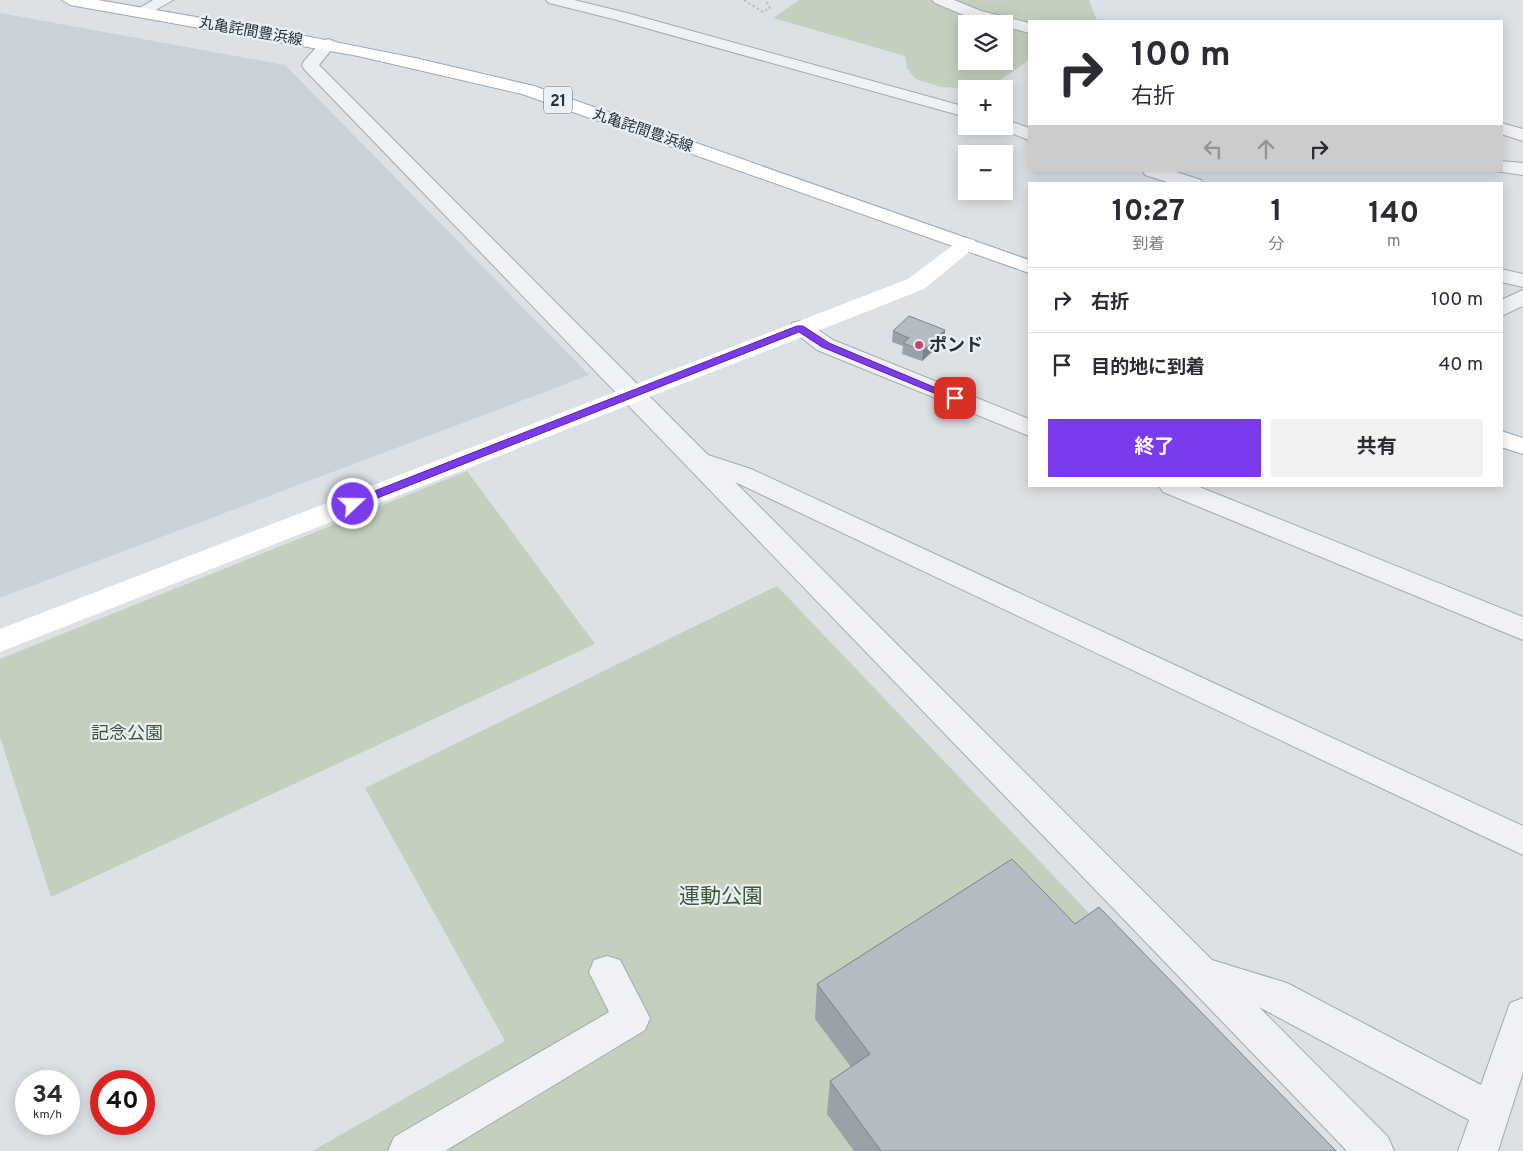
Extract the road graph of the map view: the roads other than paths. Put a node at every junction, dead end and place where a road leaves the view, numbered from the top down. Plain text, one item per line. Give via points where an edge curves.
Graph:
1 (70, 0) edge
2 (165, 0) edge
3 (554, 0) edge
4 (940, 0) edge
5 (141, 12) junction
6 (1028, 28) edge
7 (328, 44) junction
8 (958, 110) edge
9 (1013, 123) edge
10 (1028, 124) edge
11 (1013, 127) edge
12 (1503, 129) edge
13 (1028, 135) edge
14 (1523, 135) edge
15 (1503, 167) edge
16 (1523, 169) edge
17 (1155, 172) edge
18 (1188, 182) edge
19 (967, 244) junction
20 (1028, 267) edge
21 (1503, 278) edge
22 (1518, 297) edge
23 (800, 328) junction
24 (632, 395) junction
25 (1028, 428) edge
26 (1503, 439) edge
27 (1523, 446) edge
28 (694, 459) junction
29 (1174, 487) edge
30 (1523, 629) edge
31 (0, 641) edge
32 (1523, 841) edge
33 (607, 972) dead end
34 (1201, 974) junction
35 (1523, 1015) edge
36 (1490, 1111) junction
37 (408, 1151) edge
38 (1374, 1151) edge
39 (1478, 1151) edge

1 - 5 main road, 丸亀詫間豊浜線 / 21
2 - 5 street
3 - 8 street
4 - 6 street via 975,14
5 - 7 main road, 丸亀詫間豊浜線 / 21
7 - 19 main road, 丸亀詫間豊浜線 / 21 via 528,90
7 - 24 street via 310,65
9 - 10 street
11 - 13 street
12 - 14 street
15 - 16 street
17 - 18 street
19 - 20 main road, 丸亀詫間豊浜線 / 21
19 - 23 main road via 916,284
21 - 22 street
23 - 24 main road
23 - 25 street via 825,345
24 - 28 street
24 - 31 main road
26 - 27 main road
28 - 32 street via 742,475
28 - 34 street
29 - 30 street
33 - 37 street via 632,1018
34 - 36 street via 1274,995
34 - 38 street
35 - 36 street
36 - 39 street

